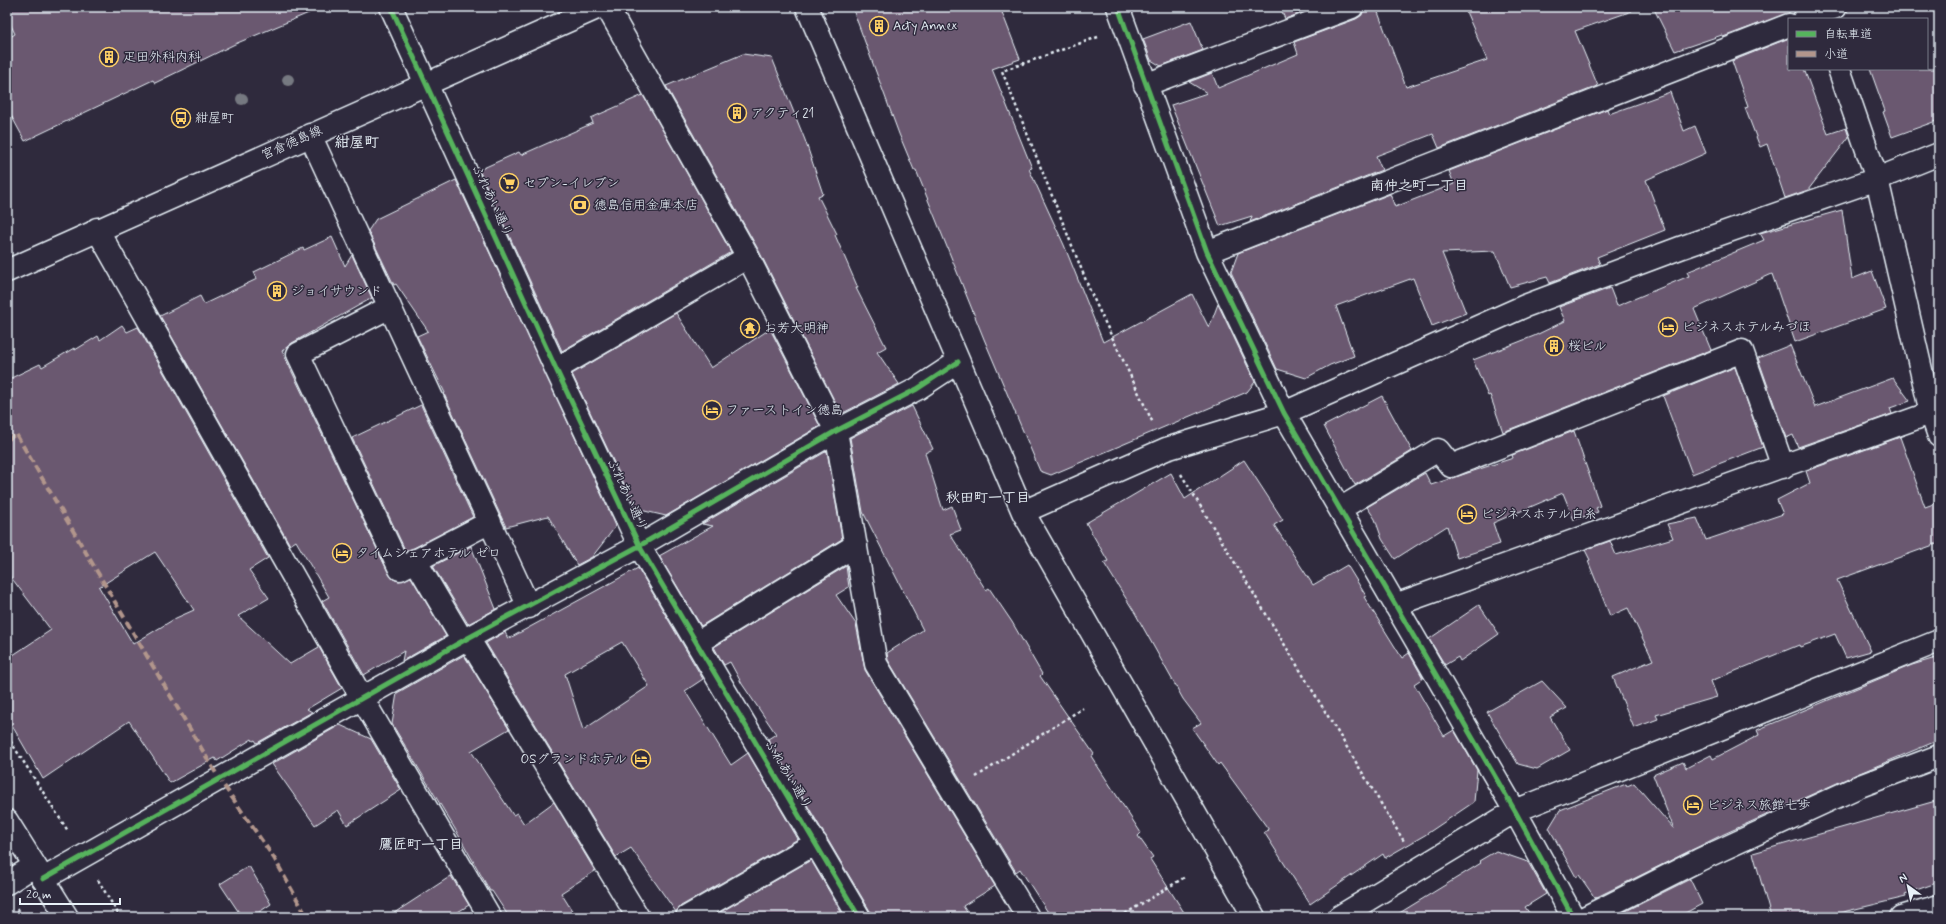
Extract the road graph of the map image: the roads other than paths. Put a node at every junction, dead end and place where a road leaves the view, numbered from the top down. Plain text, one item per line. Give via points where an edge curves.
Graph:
1 (391, 7) edge
2 (599, 7) edge
3 (607, 7) edge
4 (807, 7) edge
5 (1118, 7) edge
6 (1352, 7) edge
7 (1788, 25) edge
8 (1839, 70) edge
9 (426, 84) junction
10 (1145, 85) junction
11 (310, 135) junction
12 (1939, 154) edge
13 (1877, 180) junction
14 (97, 229) junction
15 (1207, 252) junction
16 (748, 257) junction
17 (7, 271) edge
18 (390, 307) junction
19 (958, 362) junction
20 (556, 369) junction
21 (1935, 411) edge
22 (1284, 413) junction
23 (836, 431) junction
24 (1939, 436) edge
25 (1783, 467) junction
26 (1340, 509) junction
27 (1023, 512) junction
28 (490, 522) junction
29 (856, 545) junction
30 (639, 546) junction
31 (415, 560) junction
32 (1395, 605) junction
33 (529, 607) junction
34 (466, 640) junction
35 (1939, 641) edge
36 (697, 643) junction
37 (362, 698) junction
38 (1939, 756) edge
39 (1516, 811) junction
40 (7, 822) edge
41 (816, 843) junction
42 (38, 873) junction
43 (7, 882) edge
44 (1939, 906) edge
45 (481, 914) edge
46 (67, 917) edge
47 (638, 917) edge
48 (687, 917) edge
49 (859, 917) edge
50 (1028, 917) edge
51 (1254, 917) edge
52 (1339, 917) edge
53 (1573, 917) edge
54 (1586, 917) edge
55 (1901, 917) edge

1 - 9 main road, ふれあい通り
2 - 9 main road, 宮倉徳島線
3 - 16 main road
4 - 19 main road
5 - 10 main road
6 - 10 main road
7 - 15 main road
8 - 13 main road
9 - 11 main road, 宮倉徳島線
9 - 20 main road, ふれあい通り
10 - 15 main road
11 - 14 main road, 宮倉徳島線
11 - 18 main road
12 - 13 main road
13 - 21 main road
13 - 22 main road via 1680,248 1525,306
14 - 17 main road, 宮倉徳島線
14 - 37 main road
15 - 22 main road
16 - 20 main road
16 - 23 main road
18 - 28 main road
18 - 31 main road via 298,354 400,569
19 - 23 main road via 917,389
19 - 27 main road
20 - 30 main road, ふれあい通り
21 - 24 main road
21 - 25 main road
22 - 26 main road
22 - 27 main road via 1166,449
23 - 29 main road
23 - 30 main road
25 - 26 main road via 1742,351 1450,466 1438,450
25 - 32 main road
26 - 32 main road
27 - 51 main road
28 - 31 main road
28 - 33 main road
29 - 36 main road
29 - 50 main road via 876,664
30 - 33 main road
30 - 36 main road, ふれあい通り
31 - 34 main road
32 - 39 main road
33 - 34 main road
34 - 37 main road
34 - 47 main road
35 - 39 main road
36 - 41 main road, ふれあい通り
37 - 42 main road via 83,856
37 - 45 main road
38 - 54 main road via 1860,786 1699,860
39 - 52 main road
39 - 53 main road
40 - 42 main road
41 - 48 main road
41 - 49 main road, ふれあい通り
42 - 43 main road
42 - 46 main road
44 - 55 main road

